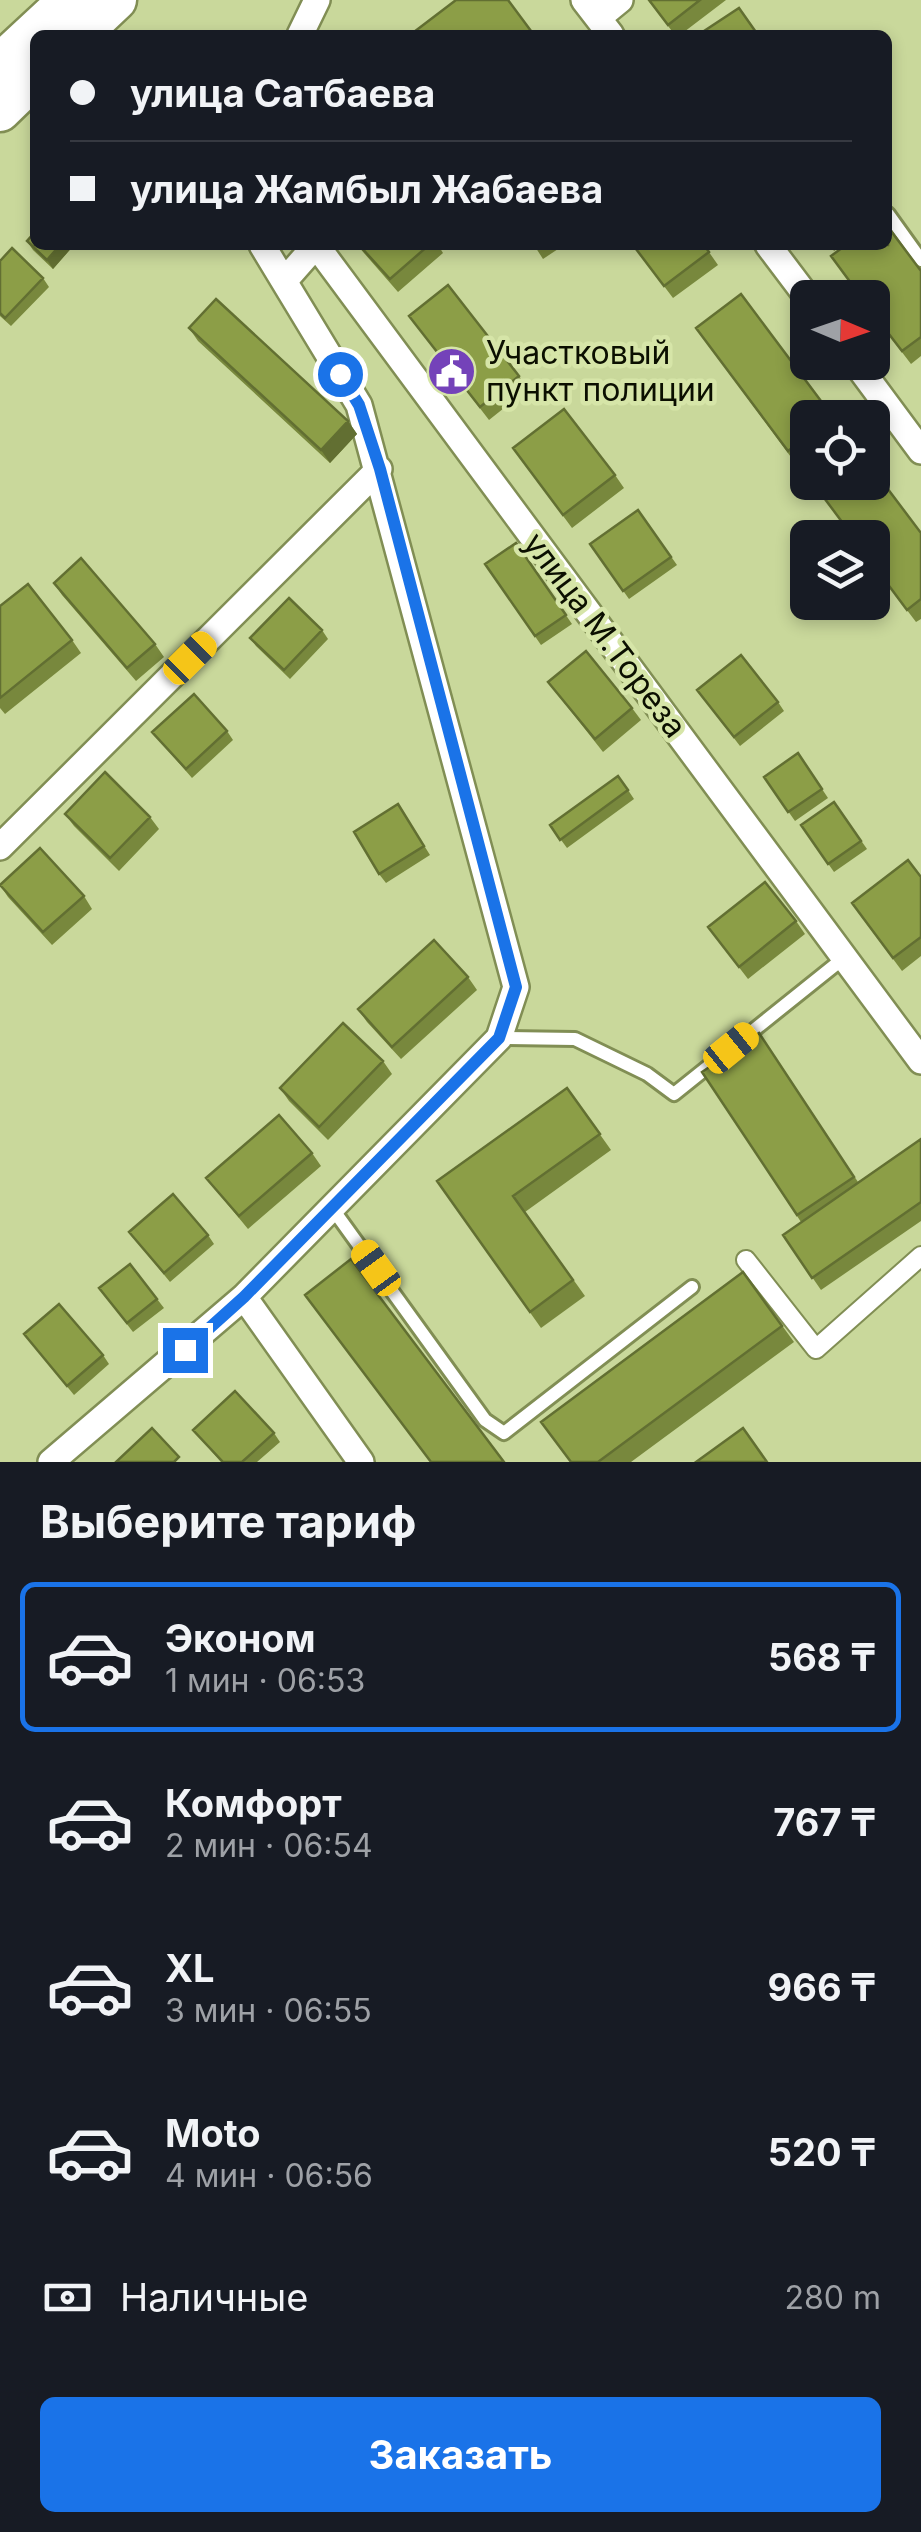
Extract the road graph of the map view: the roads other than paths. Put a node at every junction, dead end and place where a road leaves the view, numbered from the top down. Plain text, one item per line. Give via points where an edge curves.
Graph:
1 (69, 0) edge
2 (116, 0) edge
3 (317, 0) edge
4 (620, 0) edge
5 (598, 18) edge
6 (52, 30) edge
7 (84, 30) edge
8 (302, 30) edge
9 (892, 220) edge
10 (266, 250) edge
11 (312, 250) edge
12 (319, 250) edge
13 (772, 250) edge
14 (921, 260) edge
15 (286, 279) junction
16 (794, 280) edge
17 (869, 380) edge
18 (918, 441) edge
19 (380, 469) junction
20 (0, 847) edge
21 (845, 957) junction
22 (499, 1038) junction
23 (921, 1061) edge
24 (332, 1208) junction
25 (921, 1256) edge
26 (746, 1260) dead end
27 (692, 1287) dead end
28 (244, 1297) junction
29 (51, 1462) edge
30 (360, 1462) edge

1 - 6 highway
2 - 7 highway
3 - 8 street
4 - 5 street
9 - 14 lane
10 - 15 street
11 - 15 street, улица М.Тореза
12 - 21 street, улица М.Тореза
13 - 16 street
15 - 19 street via 359,405
17 - 18 street
19 - 20 street
19 - 22 street via 516,987
21 - 22 lane via 674,1094 575,1038
21 - 23 street, улица М.Тореза
22 - 24 street
24 - 27 lane via 485,1420 504,1433
24 - 28 street
25 - 26 street via 816,1348
28 - 29 street
28 - 30 street

